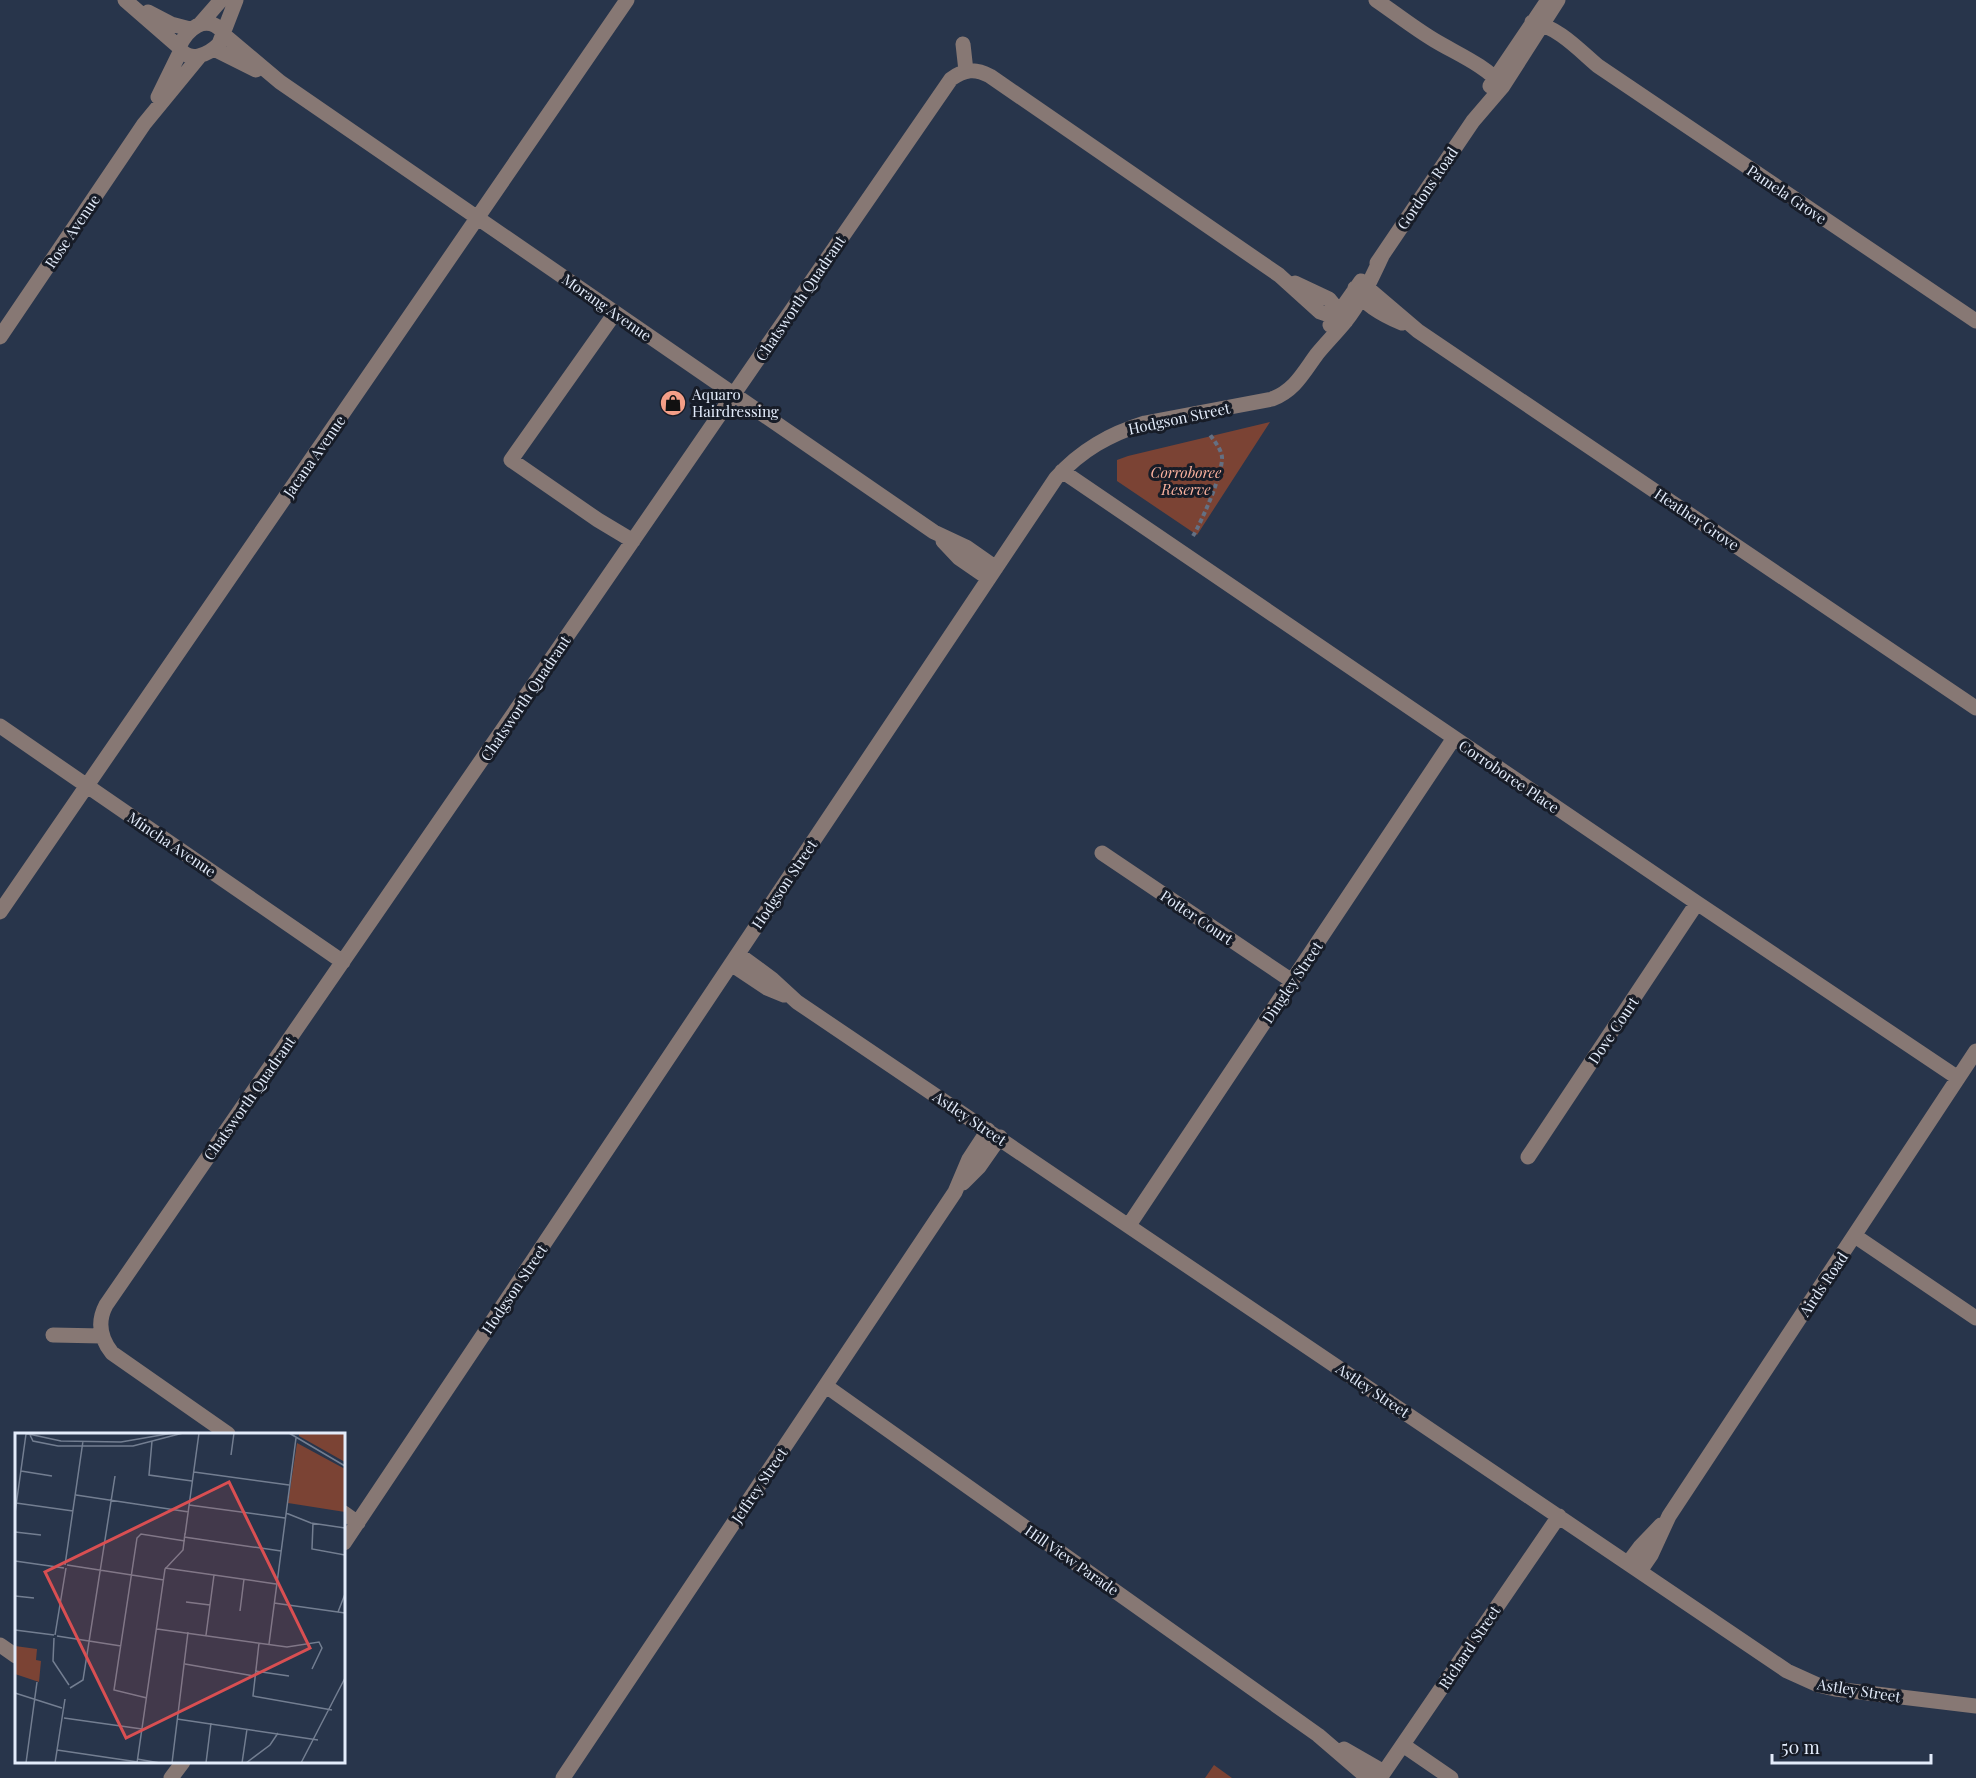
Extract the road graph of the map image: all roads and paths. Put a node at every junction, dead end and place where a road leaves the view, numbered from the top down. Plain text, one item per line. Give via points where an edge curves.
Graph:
1 (125, 0) edge
2 (221, 0) edge
3 (236, 0) edge
4 (627, 0) edge
5 (1376, 0) edge
6 (1548, 0) edge
7 (1558, 0) edge
8 (1539, 25) junction
9 (196, 26) junction
10 (222, 33) junction
11 (963, 44) dead end
12 (180, 48) junction
13 (214, 49) junction
14 (199, 57) junction
15 (966, 71) junction
16 (280, 82) junction
17 (1496, 82) junction
18 (144, 124) junction
19 (477, 218) junction
20 (1362, 293) junction
21 (615, 313) junction
22 (1340, 317) junction
23 (1976, 321) edge
24 (0, 337) edge
25 (734, 394) junction
26 (1209, 433) dead end
27 (1062, 471) junction
28 (1193, 536) dead end
29 (633, 541) junction
30 (992, 573) junction
31 (1976, 708) edge
32 (0, 726) edge
33 (1454, 738) junction
34 (87, 786) junction
35 (1102, 853) dead end
36 (1697, 903) junction
37 (0, 912) edge
38 (735, 959) junction
39 (343, 962) junction
40 (1292, 981) junction
41 (1976, 1051) edge
42 (1958, 1078) junction
43 (994, 1134) junction
44 (1528, 1157) dead end
45 (1129, 1225) junction
46 (1855, 1236) junction
47 (1976, 1318) edge
48 (53, 1335) dead end
49 (102, 1336) junction
50 (826, 1386) junction
51 (227, 1433) edge
52 (345, 1514) edge
53 (1559, 1516) junction
54 (358, 1523) junction
55 (345, 1542) edge
56 (1634, 1567) junction
57 (0, 1645) edge
58 (15, 1655) edge
59 (1976, 1706) edge
60 (1318, 1735) junction
61 (1403, 1745) junction
62 (1382, 1775) edge
63 (564, 1778) edge
64 (1368, 1778) edge
65 (1451, 1778) edge

1 - 9 street via 171,24
1 - 12 street
2 - 9 street
3 - 10 street
4 - 19 street, Jacana Avenue
5 - 17 street via 1435,40 1465,55
6 - 8 street, Gordons Road
7 - 8 street, Gordons Road
8 - 17 street, Gordons Road
8 - 23 street, Pamela Grove via 1563,36 1598,66
9 - 10 street via 213,24
9 - 12 street
10 - 13 street
10 - 16 street, Morang Avenue
11 - 15 street
12 - 14 street via 186,55
12 - 18 street, Rose Avenue
13 - 14 street
13 - 16 street, Morang Avenue
14 - 18 street, Rose Avenue
15 - 22 street via 981,71 990,76 1279,275 1320,312
15 - 25 street, Chatsworth Quadrant via 943,89
16 - 19 street, Morang Avenue
17 - 20 street, Gordons Road
18 - 24 street, Rose Avenue
19 - 21 street, Morang Avenue
19 - 34 street, Jacana Avenue
20 - 22 street, Hodgson Street
20 - 31 street, Heather Grove via 1384,300 1418,331
21 - 25 street, Morang Avenue
21 - 29 street via 512,460
22 - 27 street, Hodgson Street via 1296,384 1282,395 1124,430 1093,445
25 - 29 street, Chatsworth Quadrant
25 - 30 street, Morang Avenue via 934,532 960,558
26 - 28 path via 1222,458 1210,501
27 - 30 street, Hodgson Street
27 - 33 street, Corroboree Place
29 - 39 street, Chatsworth Quadrant
30 - 38 street, Hodgson Street
32 - 34 street, Mincha Avenue
33 - 36 street, Corroboree Place
33 - 40 street, Dingley Street
34 - 37 street, Jacana Avenue
34 - 39 street, Mincha Avenue
35 - 40 street, Potter Court
36 - 42 street, Corroboree Place
36 - 44 street, Dove Court
38 - 43 street, Astley Street via 767,988 797,1002
38 - 54 street, Hodgson Street
39 - 49 street, Chatsworth Quadrant via 106,1305 101,1320
40 - 45 street, Dingley Street
41 - 42 street, Airds Road
42 - 46 street, Airds Road
43 - 45 street, Astley Street
43 - 50 street, Jeffrey Street via 979,1167 955,1192
45 - 53 street, Astley Street
46 - 47 street
46 - 56 street, Airds Road via 1669,1516 1640,1547
48 - 49 street
49 - 51 street via 120,1360
50 - 60 street, Hill View Parade
50 - 63 street, Jeffrey Street
52 - 54 street
53 - 56 street, Astley Street
53 - 61 street, Richard Street
54 - 55 street, Hodgson Street
56 - 59 street, Astley Street via 1802,1679 1835,1689
57 - 58 street
60 - 62 street, Hill View Parade
60 - 64 street, Hill View Parade
61 - 62 street, Richard Street
61 - 65 street

